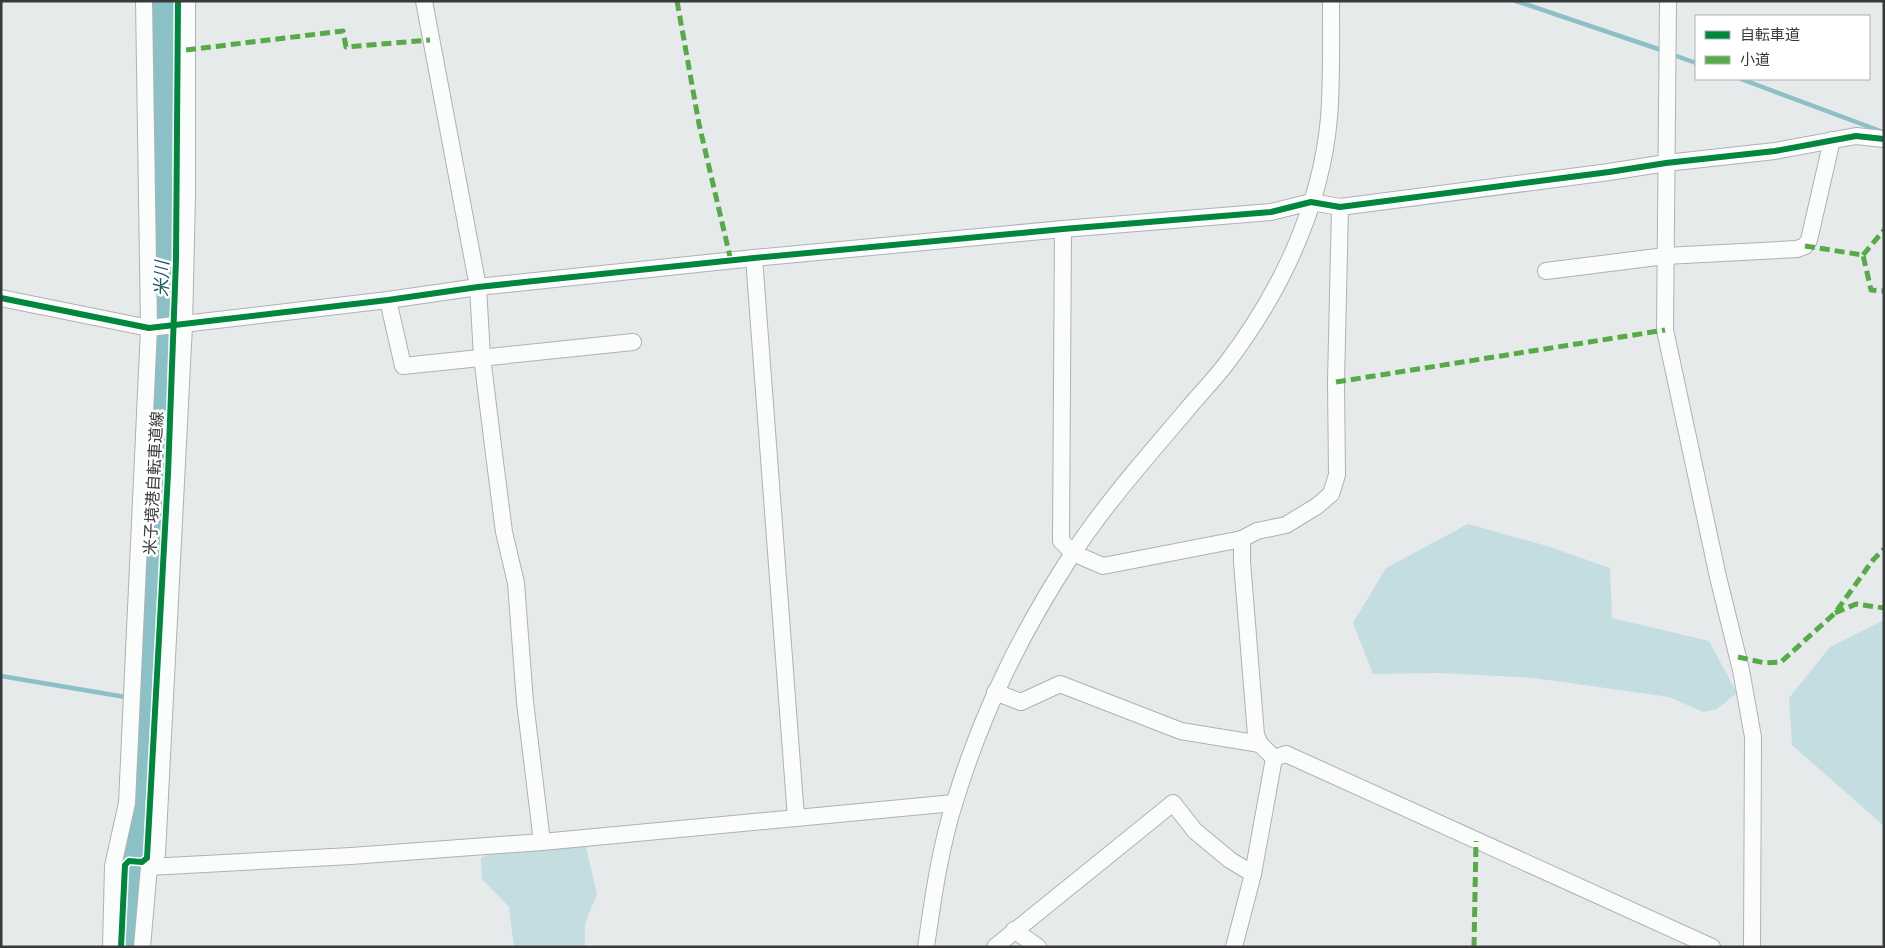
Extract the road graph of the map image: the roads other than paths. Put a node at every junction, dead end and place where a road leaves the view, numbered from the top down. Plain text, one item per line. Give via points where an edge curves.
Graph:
1 (144, 1) edge
2 (187, 1) edge
3 (424, 1) edge
4 (1331, 1) edge
5 (1668, 1) edge
6 (1884, 139) edge
7 (1832, 140) junction
8 (1666, 163) junction
9 (1311, 202) junction
10 (1340, 207) junction
11 (1063, 229) junction
12 (1665, 256) junction
13 (754, 258) junction
14 (1546, 271) dead end
15 (478, 288) junction
16 (1, 298) edge
17 (388, 300) junction
18 (184, 325) junction
19 (149, 328) junction
20 (633, 342) dead end
21 (482, 358) junction
22 (1242, 539) junction
23 (1073, 554) junction
24 (996, 692) junction
25 (1260, 744) junction
26 (1274, 758) junction
27 (954, 803) junction
28 (796, 818) junction
29 (542, 842) junction
30 (149, 867) junction
31 (1253, 874) junction
32 (1014, 930) junction
33 (111, 947) edge
34 (142, 947) edge
35 (926, 947) edge
36 (995, 947) edge
37 (1038, 947) edge
38 (1234, 947) edge
39 (1712, 947) edge
40 (1752, 947) edge

1 - 19 street
2 - 18 street
3 - 15 street
4 - 9 street via 1329,118 1321,169
5 - 8 street
6 - 7 street via 1856,136
7 - 8 street via 1775,151
7 - 12 street via 1805,246 1797,250
8 - 10 street
8 - 12 street
9 - 10 street
9 - 11 street via 1271,212
9 - 23 street via 1288,265 1258,319 1225,366 1102,511
10 - 22 street via 1337,475 1332,494 1286,525 1257,531
11 - 13 street
11 - 23 street via 1062,542
12 - 14 street
12 - 40 street via 1665,330 1753,737
13 - 15 street
13 - 28 street
15 - 17 street
15 - 21 street
16 - 19 street
17 - 18 street
17 - 21 street via 403,366
18 - 19 street
18 - 30 street via 157,854
19 - 33 street via 127,803 113,866
20 - 21 street
21 - 29 street via 504,532 516,583 525,702
22 - 23 street via 1103,566
22 - 25 street via 1256,735
23 - 24 street via 1031,620
24 - 25 street via 1021,702 1060,684 1181,731
24 - 27 street
25 - 26 street
26 - 31 street
26 - 39 street via 1286,754
27 - 28 street
27 - 35 street via 934,891
28 - 29 street
29 - 30 street
30 - 34 street
31 - 32 street via 1195,831 1173,803
31 - 38 street
32 - 36 street
32 - 37 street

